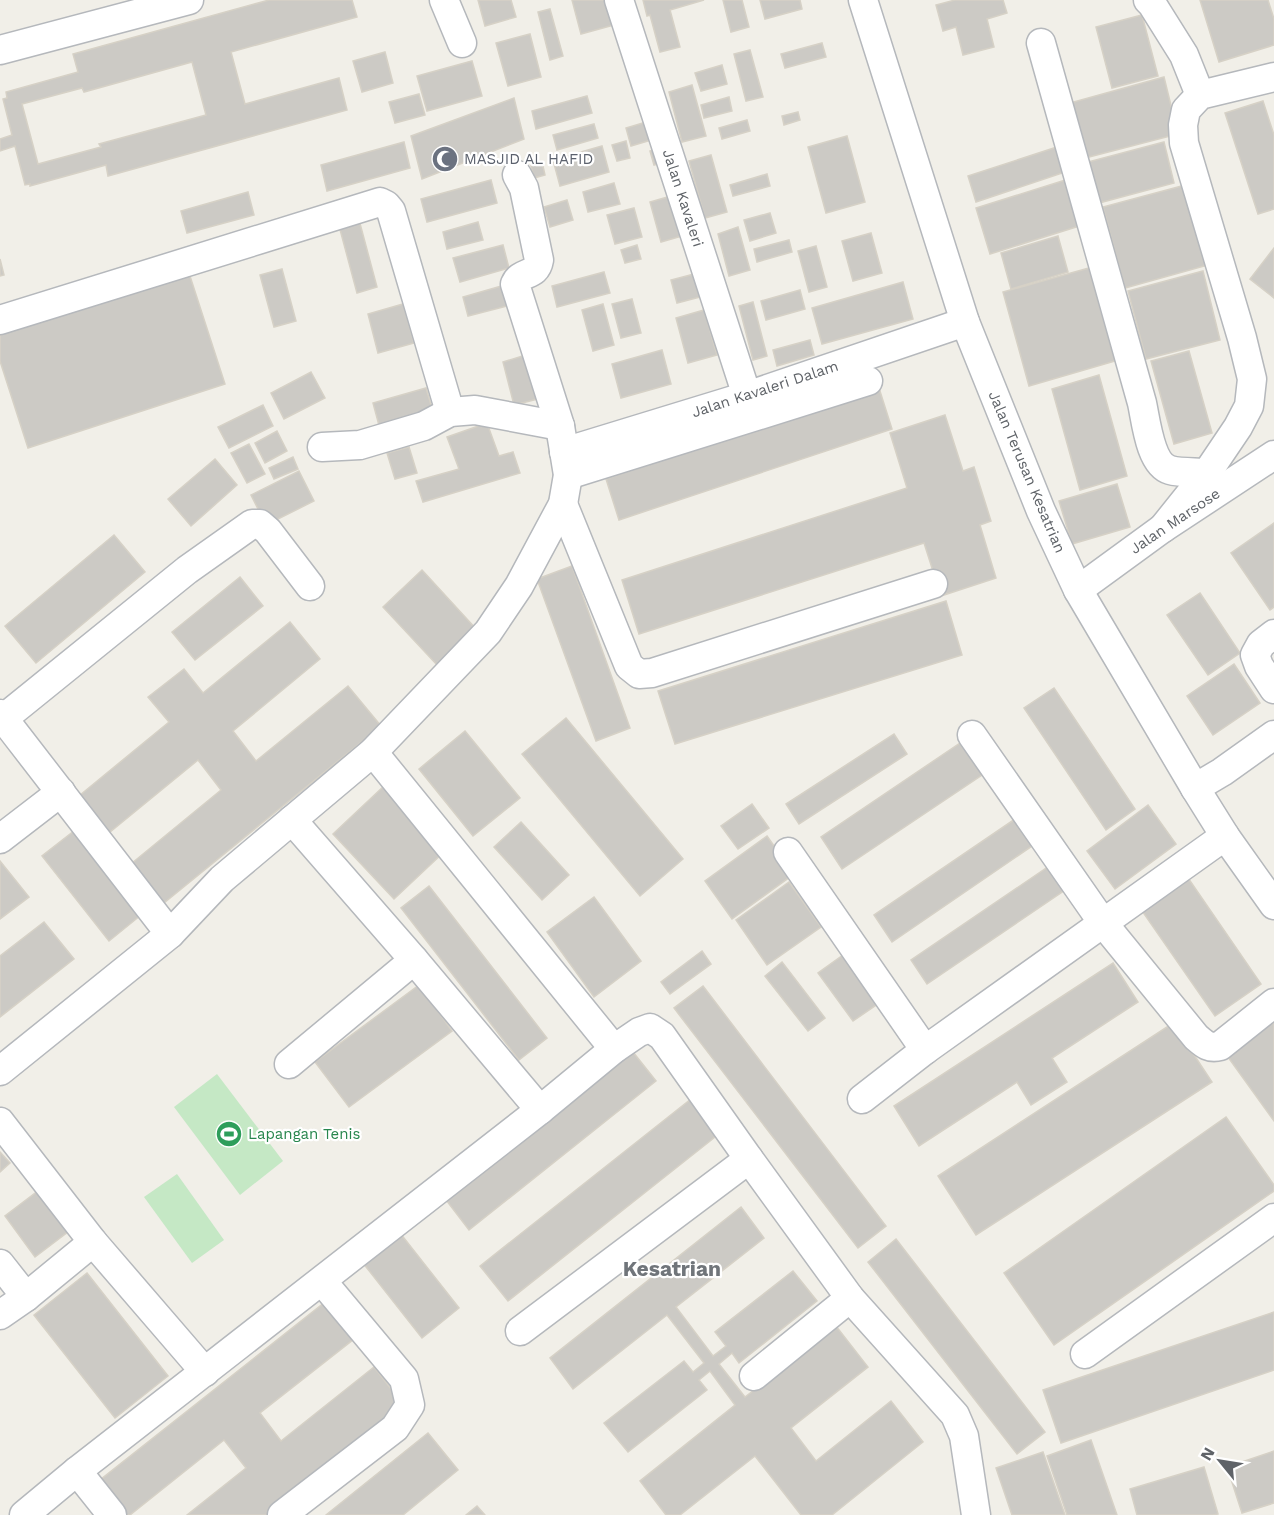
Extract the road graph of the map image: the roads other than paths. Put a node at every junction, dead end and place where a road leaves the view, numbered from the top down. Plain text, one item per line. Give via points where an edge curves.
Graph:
1 (189, 0) edge
2 (444, 0) edge
3 (619, 0) edge
4 (863, 0) edge
5 (1148, 0) edge
6 (462, 43) dead end
7 (1041, 43) dead end
8 (0, 50) edge
9 (1274, 77) edge
10 (1200, 95) junction
11 (517, 175) dead end
12 (0, 320) edge
13 (965, 322) junction
14 (868, 381) dead end
15 (747, 396) junction
16 (450, 412) junction
17 (322, 447) dead end
18 (564, 451) junction
19 (1274, 455) edge
20 (1207, 472) junction
21 (562, 504) junction
22 (1163, 528) junction
23 (933, 584) dead end
24 (310, 586) dead end
25 (1078, 590) junction
26 (1274, 634) edge
27 (1274, 689) edge
28 (2, 716) edge
29 (972, 735) dead end
30 (1274, 735) edge
31 (373, 752) junction
32 (1195, 788) junction
33 (61, 792) junction
34 (292, 820) junction
35 (1225, 836) junction
36 (0, 839) edge
37 (788, 852) dead end
38 (1274, 905) edge
39 (1103, 923) junction
40 (170, 934) junction
41 (414, 960) junction
42 (1274, 1003) edge
43 (614, 1049) junction
44 (926, 1050) junction
45 (289, 1064) dead end
46 (0, 1071) edge
47 (862, 1099) dead end
48 (540, 1110) junction
49 (0, 1122) edge
50 (749, 1159) junction
51 (1274, 1218) edge
52 (93, 1242) junction
53 (0, 1264) edge
54 (322, 1281) junction
55 (26, 1297) junction
56 (850, 1298) junction
57 (0, 1315) edge
58 (520, 1331) dead end
59 (1085, 1354) dead end
60 (205, 1372) junction
61 (754, 1376) dead end
62 (77, 1471) junction
63 (24, 1515) edge
64 (112, 1515) edge
65 (282, 1515) edge
66 (976, 1515) edge

1 - 8 street
2 - 6 street
3 - 15 street, Jalan Kavaleri
4 - 13 street, Jalan Terusan Kesatrian
5 - 10 street via 1184,54
7 - 20 street via 1154,456 1169,470
9 - 10 street
10 - 20 street via 1186,110 1184,143 1252,379 1249,406
11 - 18 street via 524,188 539,260 535,271 514,284
12 - 16 street via 380,202 391,211
13 - 15 street, Jalan Kavaleri Dalam
13 - 25 street, Jalan Terusan Kesatrian via 1041,511
14 - 18 street
15 - 18 street, Jalan Kavaleri Dalam
16 - 17 street via 424,426 360,445
16 - 18 street via 475,410
18 - 21 street
19 - 22 street, Jalan Marsose
20 - 22 street
21 - 23 street via 629,666 639,674
21 - 31 street via 519,586 488,632
22 - 25 street, Jalan Marsose
24 - 28 street via 268,531 260,524 252,524 187,570
25 - 32 street, Jalan Terusan Kesatrian
26 - 27 street via 1255,655
28 - 33 street
29 - 39 street
30 - 32 street
31 - 34 street
31 - 43 street
32 - 35 street, Jalan Terusan Kesatrian
33 - 36 street
33 - 40 street
34 - 40 street via 222,879
34 - 41 street
35 - 38 street, Jalan Terusan Kesatrian
35 - 39 street
37 - 44 street
39 - 42 street via 1204,1044 1220,1046
39 - 44 street
40 - 46 street
41 - 45 street
41 - 48 street
43 - 48 street
43 - 50 street via 650,1028 662,1036
44 - 47 street
48 - 54 street
49 - 52 street
50 - 56 street
50 - 58 street
51 - 59 street
52 - 55 street
52 - 60 street
53 - 55 street
54 - 60 street
54 - 65 street via 404,1379 410,1405 395,1428
55 - 57 street
56 - 61 street
56 - 66 street via 955,1415 964,1436
60 - 62 street
62 - 63 street
62 - 64 street

